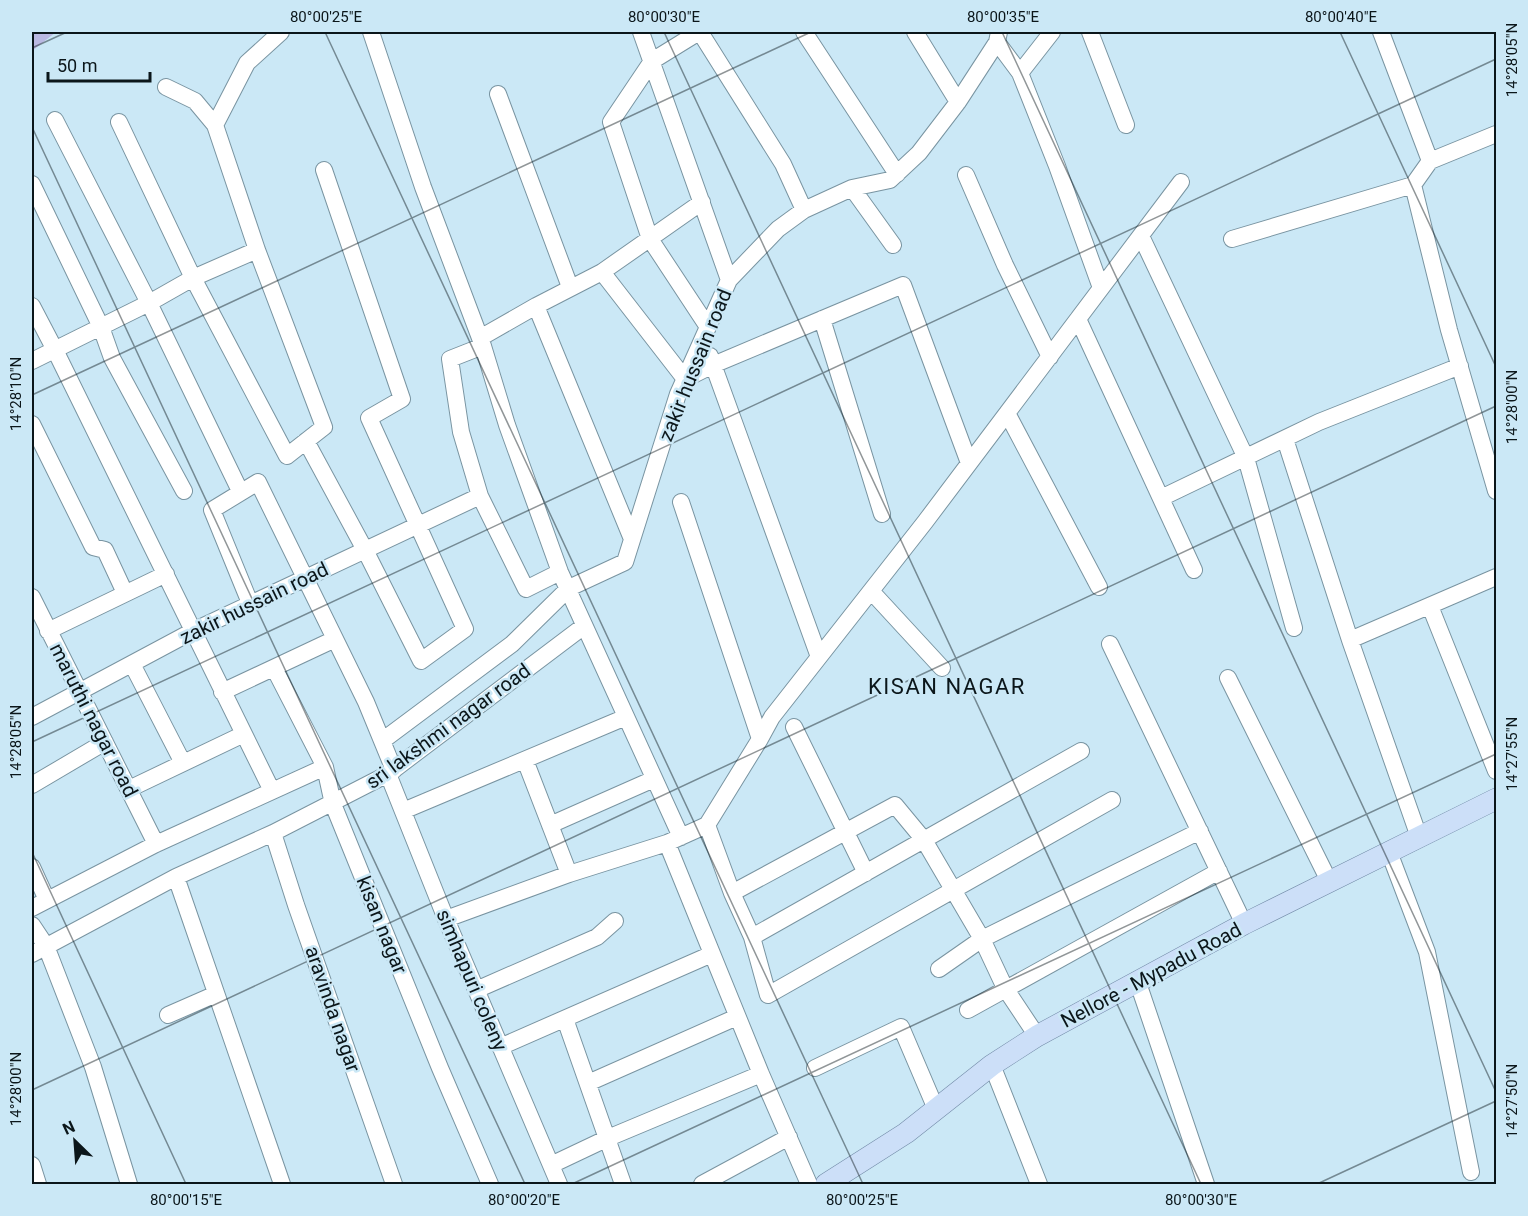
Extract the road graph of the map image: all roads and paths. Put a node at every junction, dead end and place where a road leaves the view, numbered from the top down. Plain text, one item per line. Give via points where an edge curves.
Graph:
1 (281, 32) edge
2 (371, 32) edge
3 (641, 32) edge
4 (700, 32) edge
5 (804, 32) edge
6 (915, 32) edge
7 (1052, 32) edge
8 (1090, 32) edge
9 (1381, 32) edge
10 (998, 37) edge
11 (652, 61) junction
12 (1020, 73) junction
13 (166, 87) dead end
14 (498, 94) dead end
15 (958, 102) junction
16 (55, 120) dead end
17 (119, 123) dead end
18 (1126, 124) dead end
19 (215, 126) junction
20 (1497, 135) edge
21 (1430, 161) junction
22 (324, 170) dead end
23 (897, 174) junction
24 (966, 175) dead end
25 (1181, 182) dead end
26 (32, 184) edge
27 (1413, 185) junction
28 (852, 188) junction
29 (702, 202) junction
30 (804, 210) junction
31 (1141, 236) junction
32 (650, 239) junction
33 (1232, 239) dead end
34 (893, 245) dead end
35 (257, 250) junction
36 (602, 272) junction
37 (193, 278) junction
38 (729, 280) junction
39 (570, 288) junction
40 (1101, 288) junction
41 (148, 303) junction
42 (32, 306) edge
43 (536, 306) junction
44 (822, 319) junction
45 (1078, 319) junction
46 (101, 327) junction
47 (706, 332) junction
48 (481, 342) junction
49 (55, 350) junction
50 (1050, 357) junction
51 (32, 361) edge
52 (713, 365) junction
53 (1460, 366) junction
54 (685, 379) junction
55 (1008, 413) junction
56 (32, 424) edge
57 (1285, 439) junction
58 (306, 441) junction
59 (1246, 458) junction
60 (969, 463) junction
61 (184, 491) dead end
62 (240, 491) junction
63 (1497, 491) edge
64 (480, 496) junction
65 (1161, 498) junction
66 (681, 502) dead end
67 (882, 514) dead end
68 (417, 525) junction
69 (632, 539) junction
70 (365, 550) junction
71 (1194, 570) dead end
72 (560, 572) junction
73 (166, 574) junction
74 (306, 577) junction
75 (1497, 578) edge
76 (1099, 587) dead end
77 (569, 588) junction
78 (871, 591) junction
79 (125, 593) junction
80 (32, 597) edge
81 (250, 603) junction
82 (1430, 606) junction
83 (584, 626) junction
84 (1294, 628) dead end
85 (48, 631) junction
86 (193, 631) junction
87 (335, 639) junction
88 (1350, 640) junction
89 (1110, 644) dead end
90 (819, 657) junction
91 (132, 664) junction
92 (274, 668) junction
93 (942, 668) dead end
94 (1228, 678) dead end
95 (222, 692) junction
96 (80, 693) junction
97 (32, 717) edge
98 (626, 717) junction
99 (794, 727) dead end
100 (244, 734) junction
101 (760, 739) junction
102 (382, 741) junction
103 (105, 742) junction
104 (1081, 751) dead end
105 (525, 760) junction
106 (183, 763) junction
107 (325, 767) junction
108 (1497, 771) edge
109 (391, 772) junction
110 (654, 779) junction
111 (32, 785) edge
112 (129, 789) junction
113 (272, 791) junction
114 (1497, 799) edge
115 (1112, 800) dead end
116 (333, 804) junction
117 (403, 811) junction
118 (550, 825) junction
119 (706, 825) junction
120 (846, 831) junction
121 (1200, 831) junction
122 (273, 833) junction
123 (1419, 837) junction
124 (674, 840) junction
125 (924, 840) junction
126 (156, 844) junction
127 (1389, 852) junction
128 (32, 867) edge
129 (1219, 872) junction
130 (866, 873) junction
131 (569, 874) junction
132 (176, 877) junction
133 (1330, 882) junction
134 (953, 891) junction
135 (732, 893) junction
136 (47, 900) junction
137 (32, 908) edge
138 (446, 920) junction
139 (615, 921) dead end
140 (1244, 924) junction
141 (32, 925) edge
142 (752, 937) junction
143 (982, 939) junction
144 (39, 950) edge
145 (712, 954) junction
146 (939, 969) dead end
147 (1137, 980) junction
148 (1005, 988) junction
149 (476, 990) junction
150 (216, 994) junction
151 (968, 1010) dead end
152 (168, 1015) dead end
153 (737, 1017) junction
154 (565, 1019) junction
155 (1037, 1036) junction
156 (500, 1047) junction
157 (992, 1065) junction
158 (815, 1068) dead end
159 (761, 1074) junction
160 (588, 1083) junction
161 (936, 1109) junction
162 (789, 1137) junction
163 (608, 1138) junction
164 (550, 1165) junction
165 (1471, 1172) dead end
166 (838, 1180) edge
167 (129, 1185) edge
168 (282, 1185) edge
169 (394, 1185) edge
170 (490, 1185) edge
171 (559, 1185) edge
172 (623, 1185) edge
173 (702, 1185) edge
174 (809, 1185) edge
175 (1039, 1185) edge
176 (1206, 1185) edge

1 - 19 street via 247,63
2 - 48 street
3 - 11 street, zakir hussain road
4 - 11 street
4 - 30 street via 783,164
5 - 23 street
6 - 15 street
7 - 12 street
8 - 18 street
9 - 21 street
10 - 12 street, zakir hussain road
10 - 15 street, zakir hussain road
11 - 29 street, zakir hussain road
11 - 32 street via 611,122
12 - 40 street, zakir hussain road
13 - 19 street via 195,101
14 - 39 street
15 - 23 street, zakir hussain road via 919,153
16 - 41 street
17 - 37 street
19 - 35 street
20 - 21 street
21 - 27 street
22 - 68 street via 402,399 369,418
23 - 28 street, zakir hussain road via 890,180
24 - 50 street
25 - 31 street
26 - 46 street
27 - 33 street
27 - 53 street
28 - 30 street, zakir hussain road
28 - 34 street
29 - 32 street
29 - 38 street, zakir hussain road
30 - 38 street, zakir hussain road via 778,229
31 - 40 street
31 - 59 street
32 - 36 street
32 - 47 street
35 - 37 street
35 - 58 street via 324,427
36 - 39 street
36 - 54 street
37 - 41 street
37 - 58 street via 287,456
38 - 47 street, zakir hussain road
39 - 43 street
40 - 45 street
41 - 46 street
41 - 62 street
42 - 49 street
43 - 48 street
43 - 69 street
44 - 52 street
44 - 60 street via 903,285
44 - 67 street
45 - 50 street
45 - 65 street
46 - 49 street
46 - 61 street via 112,358
47 - 52 street
47 - 54 street, zakir hussain road
48 - 64 street via 450,359 461,432
48 - 72 street
49 - 51 street
49 - 73 street
50 - 55 street
52 - 54 street
52 - 90 street
53 - 57 street
53 - 63 street
54 - 69 street, zakir hussain road
55 - 60 street
55 - 76 street
56 - 79 street via 93,547 105,550
57 - 59 street
57 - 88 street
58 - 70 street
59 - 65 street
59 - 84 street
60 - 78 street
62 - 74 street, simhapuri coleny via 258,482
62 - 81 street via 212,510
64 - 68 street, zakir hussain road
64 - 72 street via 526,590
65 - 71 street
66 - 101 street
68 - 70 street, zakir hussain road
68 - 70 street via 465,629 421,661
69 - 77 street, zakir hussain road via 625,562
70 - 74 street, zakir hussain road
72 - 77 street
73 - 79 street
73 - 86 street
74 - 81 street, zakir hussain road
74 - 87 street, simhapuri coleny
75 - 82 street
77 - 83 street
77 - 102 street, zakir hussain road via 512,644
78 - 90 street
78 - 93 street
79 - 85 street
80 - 85 street, maruthi nagar road
81 - 86 street, zakir hussain road
82 - 88 street
82 - 108 street
83 - 98 street
83 - 109 street, sri lakshmi nagar road
85 - 96 street, maruthi nagar road
86 - 91 street, zakir hussain road
86 - 95 street
87 - 92 street
87 - 102 street, simhapuri coleny
88 - 123 street
89 - 121 street
90 - 101 street via 772,717
91 - 96 street, zakir hussain road
91 - 106 street
92 - 95 street
92 - 107 street, kisan nagar
94 - 133 street
95 - 100 street
96 - 97 street, zakir hussain road
96 - 103 street, maruthi nagar road
98 - 105 street
98 - 110 street
99 - 120 street
100 - 106 street
100 - 113 street
101 - 119 street
102 - 109 street, simhapuri coleny
103 - 111 street
103 - 112 street, maruthi nagar road
104 - 125 street
105 - 117 street
105 - 118 street
106 - 112 street
107 - 113 street
107 - 116 street, kisan nagar
109 - 116 street, sri lakshmi nagar road
109 - 117 street, simhapuri coleny
110 - 118 street
110 - 124 street
112 - 126 street, maruthi nagar road
113 - 126 street
114 - 123 main road, Nellore - Mypadu Road
115 - 134 street
116 - 122 street, sri lakshmi nagar road
116 - 170 street, kisan nagar
117 - 138 street, simhapuri coleny
118 - 131 street
119 - 124 street
119 - 135 street
120 - 125 street via 895,805
120 - 130 street
120 - 135 street
121 - 129 street
121 - 143 street
122 - 132 street, sri lakshmi nagar road
122 - 169 street, aravinda nagar
123 - 127 main road, Nellore - Mypadu Road
124 - 131 street
124 - 145 street
125 - 130 street
125 - 134 street
126 - 136 street
127 - 133 main road, Nellore - Mypadu Road
127 - 165 street via 1427,952
128 - 136 street
129 - 140 street
129 - 148 street
130 - 142 street
131 - 138 street
132 - 144 street, sri lakshmi nagar road
132 - 150 street
133 - 140 main road, Nellore - Mypadu Road
134 - 142 street via 768,995
134 - 143 street
135 - 142 street
136 - 137 street
138 - 149 street, simhapuri coleny
139 - 149 street via 597,937
140 - 147 main road, Nellore - Mypadu Road
141 - 144 street
143 - 146 street
143 - 148 street
144 - 167 street via 93,1067
145 - 153 street
145 - 154 street
147 - 155 main road, Nellore - Mypadu Road
147 - 176 street
148 - 151 street
148 - 155 street
149 - 156 street, simhapuri coleny
150 - 152 street
150 - 168 street
153 - 159 street
153 - 160 street
154 - 156 street
154 - 160 street
155 - 157 main road, Nellore - Mypadu Road
156 - 164 street, simhapuri coleny
157 - 161 main road, Nellore - Mypadu Road
157 - 175 street
158 - 161 street via 901,1027
159 - 162 street
159 - 163 street
160 - 163 street
161 - 166 main road, Nellore - Mypadu Road
162 - 173 street
162 - 174 street
163 - 164 street
163 - 172 street
164 - 171 street, simhapuri coleny

